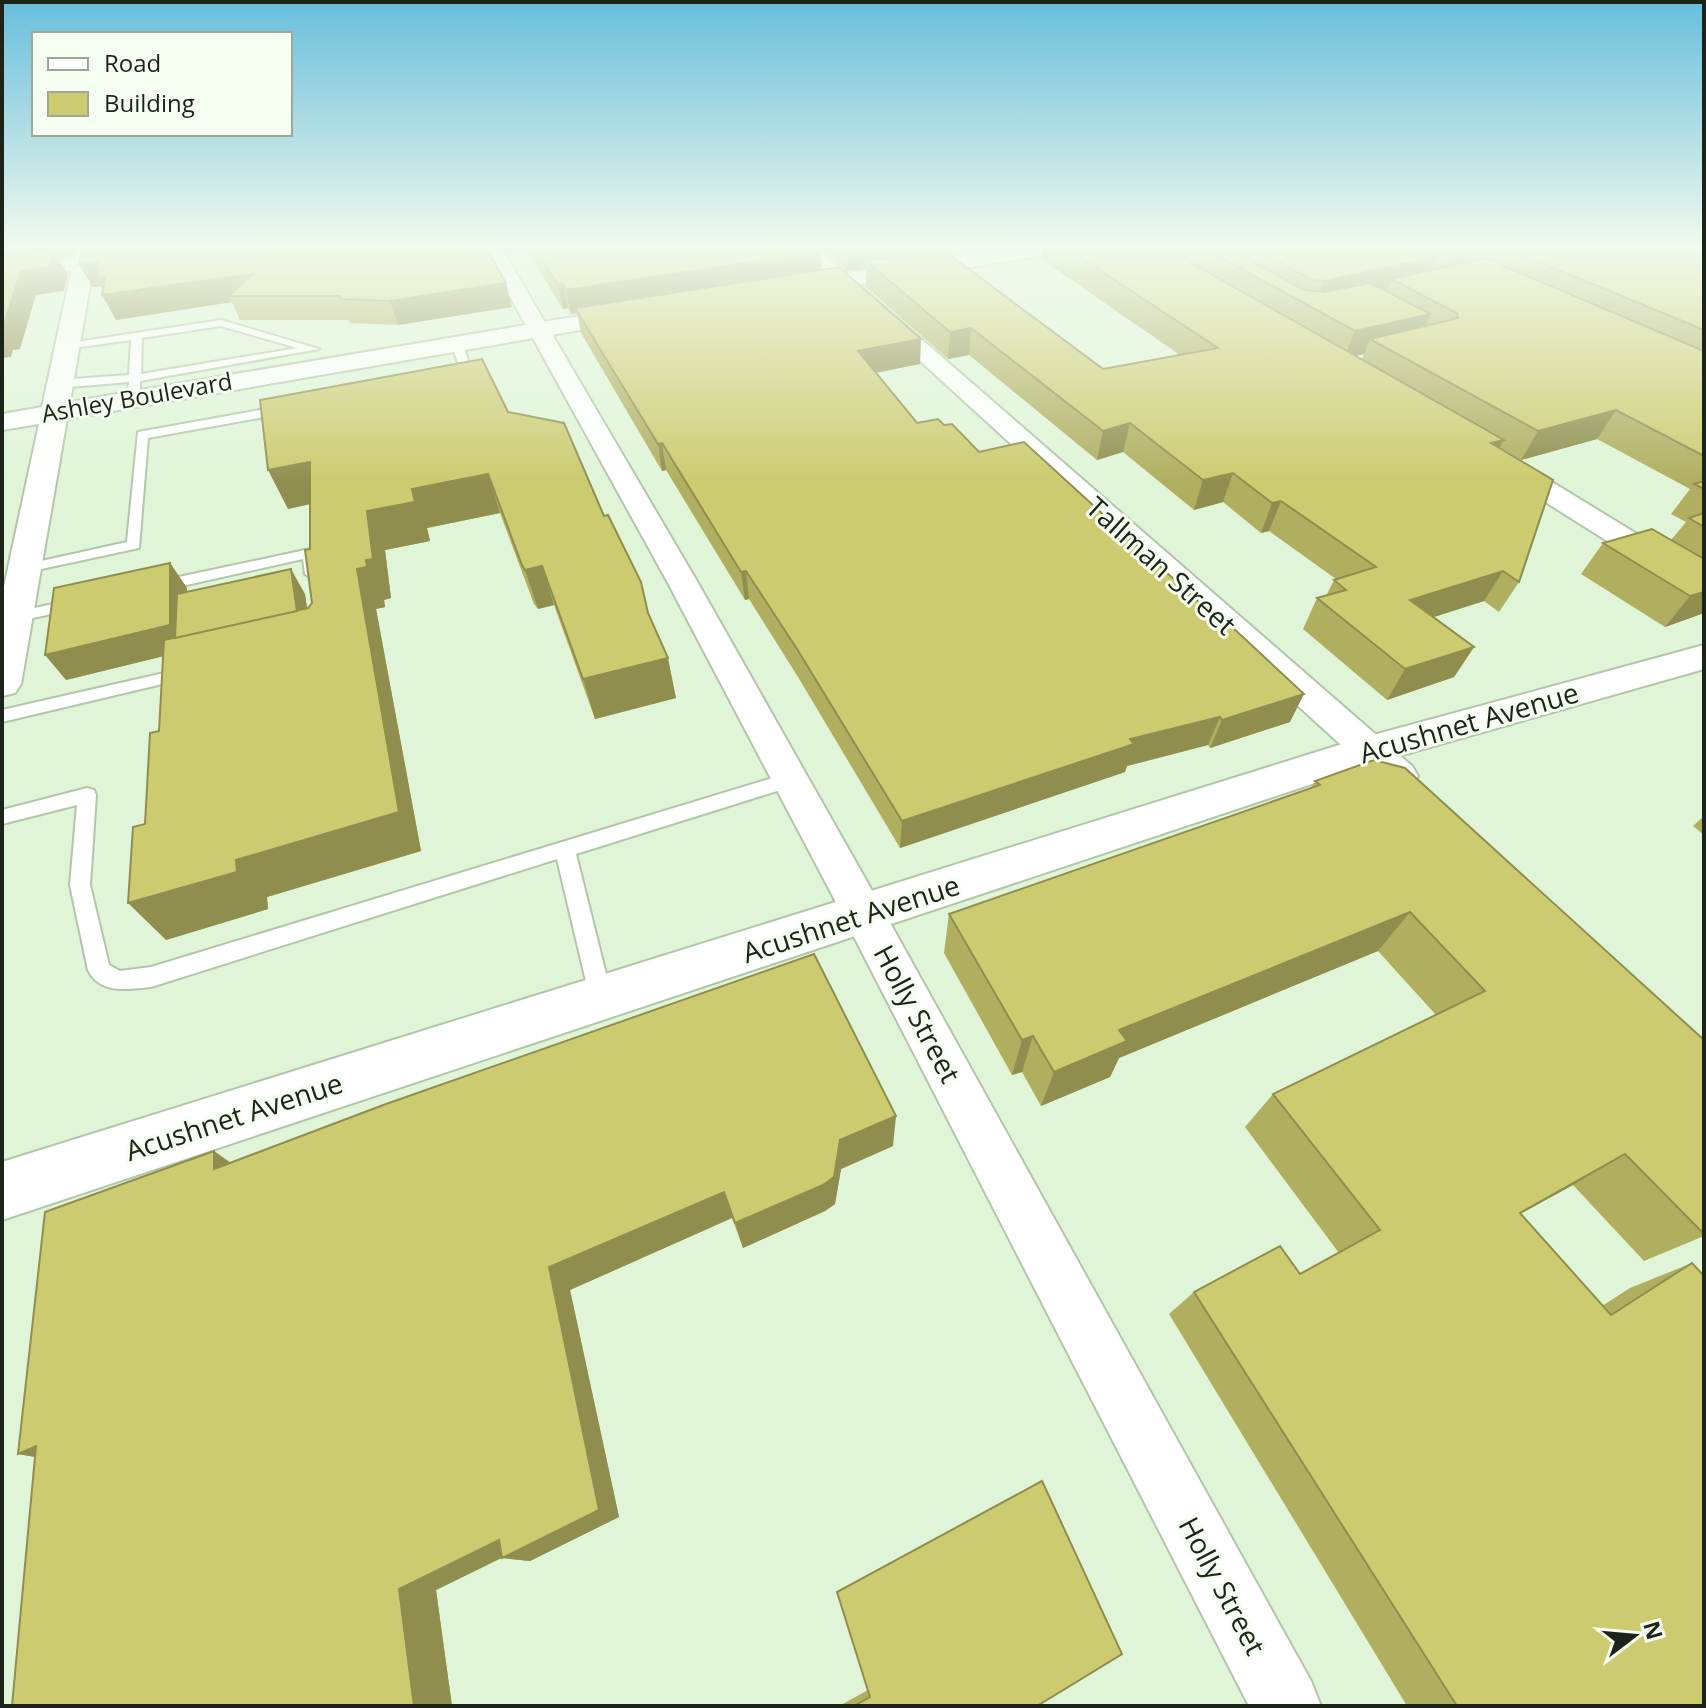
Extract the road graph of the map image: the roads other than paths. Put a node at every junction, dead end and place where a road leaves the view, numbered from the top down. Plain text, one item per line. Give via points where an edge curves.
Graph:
1 (72, 324) edge
2 (216, 324) edge
3 (223, 324) edge
4 (537, 324) edge
5 (572, 324) edge
6 (889, 324) edge
7 (540, 329) junction
8 (137, 335) junction
9 (457, 343) junction
10 (67, 346) junction
11 (244, 348) dead end
12 (315, 358) junction
13 (438, 382) edge
14 (134, 388) junction
15 (55, 398) junction
16 (299, 407) edge
17 (2, 422) edge
18 (1486, 454) edge
19 (23, 569) junction
20 (1704, 588) edge
21 (144, 589) edge
22 (317, 597) edge
23 (98, 599) edge
24 (15, 617) junction
25 (1704, 657) edge
26 (200, 670) edge
27 (2, 684) edge
28 (2, 716) edge
29 (1369, 750) junction
30 (789, 780) junction
31 (1417, 792) edge
32 (2, 817) edge
33 (565, 850) junction
34 (864, 915) junction
35 (601, 998) junction
36 (2, 1191) edge
37 (1286, 1706) edge

1 - 10 main road
2 - 8 lane
3 - 12 lane
4 - 7 street, Holly Street
5 - 7 main road, Ashley Boulevard
6 - 29 street, Tallman Street
7 - 9 main road, Ashley Boulevard
7 - 30 street, Holly Street
8 - 10 lane
8 - 14 lane
9 - 12 main road, Ashley Boulevard
9 - 13 lane via 469,376
10 - 15 main road
11 - 12 lane
12 - 14 main road, Ashley Boulevard
14 - 15 main road, Ashley Boulevard
15 - 17 main road, Ashley Boulevard
15 - 19 main road
16 - 19 lane via 142,435 134,545
18 - 20 street
19 - 24 main road
21 - 22 lane via 310,553
23 - 24 lane
24 - 27 main road
25 - 29 main road, Acushnet Avenue
26 - 28 lane
29 - 31 street, Tallman Street
29 - 34 main road, Acushnet Avenue
30 - 33 lane
30 - 34 street, Holly Street
32 - 33 lane via 87,795 79,866 82,904 99,970 117,981 151,977
33 - 35 lane
34 - 35 main road, Acushnet Avenue
34 - 37 street, Holly Street
35 - 36 main road, Acushnet Avenue

